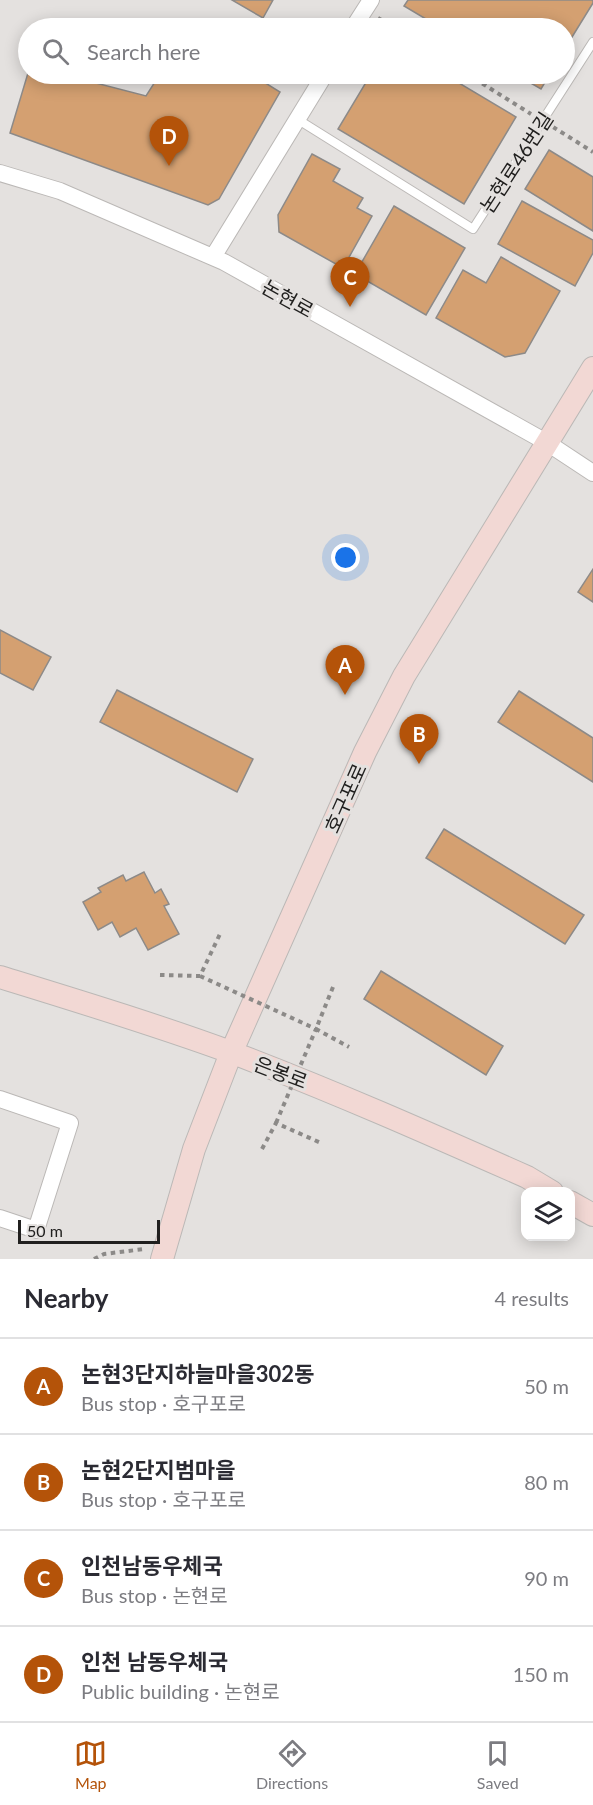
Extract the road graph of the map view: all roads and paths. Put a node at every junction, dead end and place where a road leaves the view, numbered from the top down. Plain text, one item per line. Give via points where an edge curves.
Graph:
1 (370, 0) edge
2 (359, 18) edge
3 (593, 42) edge
4 (575, 70) edge
5 (319, 84) edge
6 (566, 84) edge
7 (297, 119) junction
8 (0, 172) edge
9 (213, 257) junction
10 (593, 368) edge
11 (546, 442) junction
12 (593, 472) edge
13 (220, 934) dead end
14 (160, 975) dead end
15 (201, 976) junction
16 (0, 977) edge
17 (333, 987) dead end
18 (315, 1029) junction
19 (349, 1047) dead end
20 (231, 1053) junction
21 (0, 1099) edge
22 (276, 1123) junction
23 (321, 1143) dead end
24 (262, 1149) dead end
25 (545, 1187) edge
26 (575, 1205) edge
27 (593, 1215) edge
28 (0, 1218) edge
29 (164, 1252) edge
30 (94, 1259) edge

1 - 2 street
3 - 4 lane, 논현로46번길
5 - 7 street
6 - 7 lane, 논현로46번길 via 473,229
7 - 9 street
8 - 9 street, 논현로 via 60,191
9 - 11 street, 논현로
10 - 11 main road, 호구포로
11 - 12 street, 논현로
11 - 20 main road, 호구포로 via 399,685 365,752
13 - 15 path
14 - 15 path
15 - 18 path, bridge
16 - 20 main road, 은봉로
17 - 18 path
18 - 19 path
18 - 22 path, bridge
20 - 25 main road, 은봉로 via 357,1102
20 - 29 main road, 호구포로 via 194,1149
21 - 28 street via 70,1123 36,1230
22 - 23 path
22 - 24 path
26 - 27 main road
29 - 30 path via 104,1254

